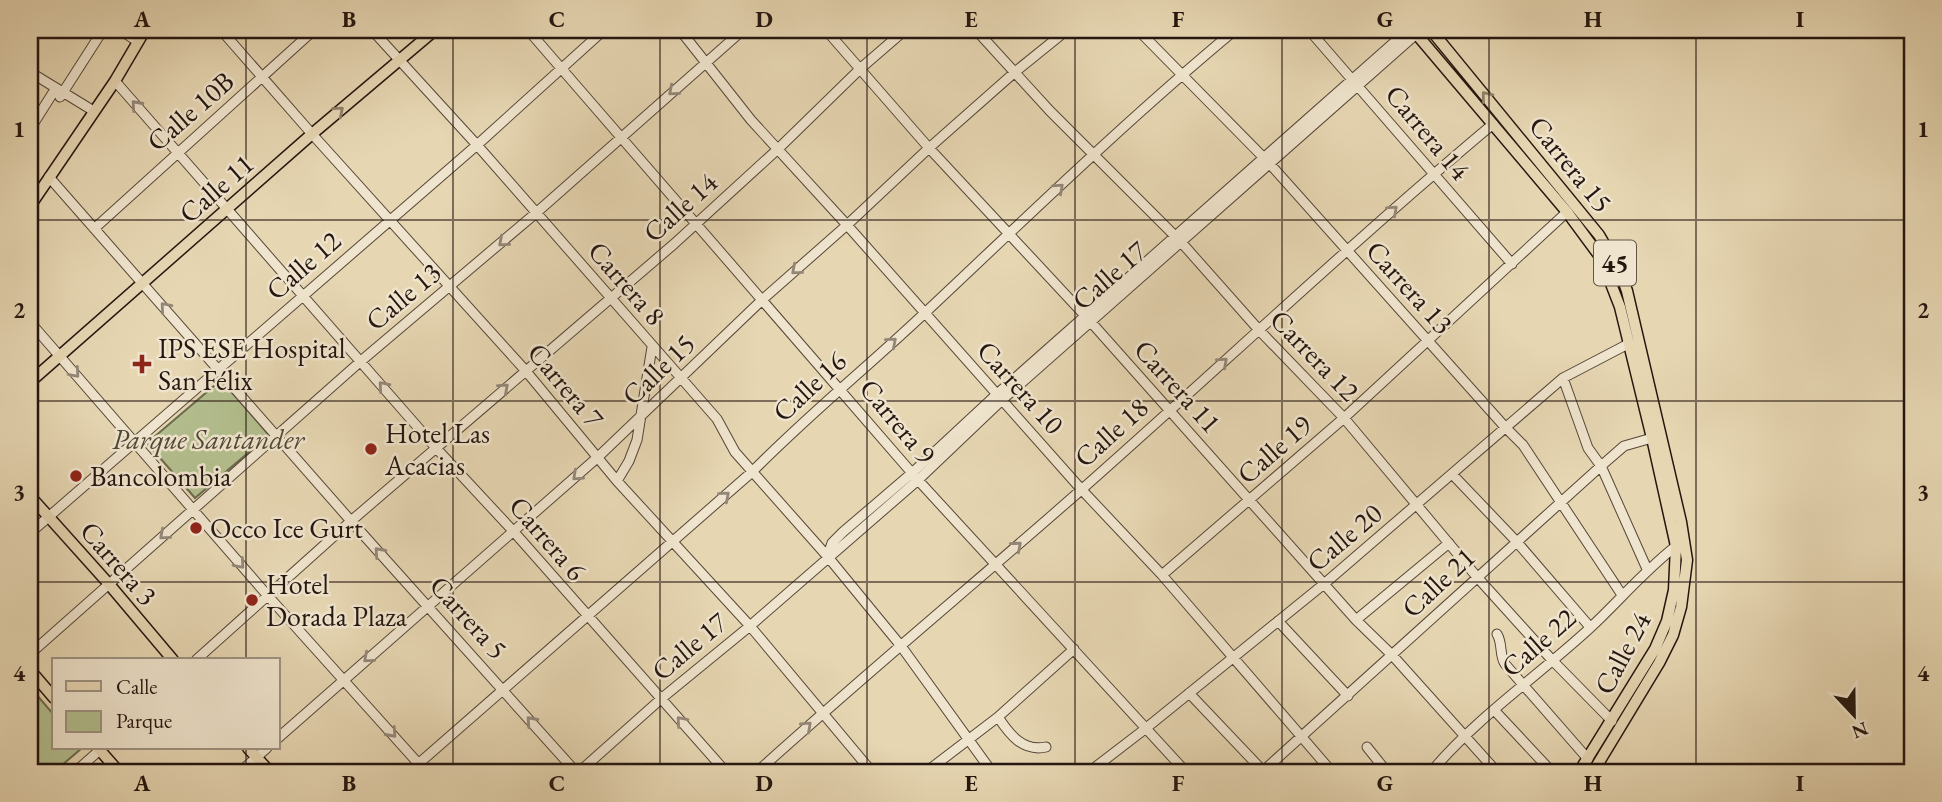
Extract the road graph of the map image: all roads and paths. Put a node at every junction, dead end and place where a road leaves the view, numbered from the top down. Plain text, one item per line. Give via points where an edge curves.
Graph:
1 (103, 30) edge
2 (120, 30) edge
3 (145, 30) edge
4 (221, 30) edge
5 (314, 30) edge
6 (372, 30) edge
7 (435, 30) edge
8 (528, 30) edge
9 (604, 30) edge
10 (680, 30) edge
11 (743, 30) edge
12 (826, 30) edge
13 (905, 30) edge
14 (976, 30) edge
15 (1067, 30) edge
16 (1138, 30) edge
17 (1236, 30) edge
18 (1309, 30) edge
19 (1431, 30) edge
20 (1415, 31) edge
21 (137, 41) junction
22 (399, 60) junction
23 (706, 62) junction
24 (561, 68) junction
25 (861, 68) junction
26 (30, 72) edge
27 (1015, 72) junction
28 (1181, 75) junction
29 (263, 77) junction
30 (30, 79) edge
31 (115, 80) junction
32 (1355, 81) junction
33 (58, 92) junction
34 (91, 113) junction
35 (1493, 124) junction
36 (30, 129) edge
37 (312, 134) junction
38 (620, 137) junction
39 (477, 145) junction
40 (779, 148) junction
41 (929, 148) junction
42 (178, 151) junction
43 (1095, 155) junction
44 (1266, 160) junction
45 (1433, 174) junction
46 (49, 177) junction
47 (35, 188) edge
48 (30, 206) edge
49 (228, 208) junction
50 (1567, 212) junction
51 (536, 214) junction
52 (389, 220) junction
53 (696, 225) junction
54 (847, 225) junction
55 (95, 228) junction
56 (1010, 233) junction
57 (1178, 239) junction
58 (1347, 250) junction
59 (1512, 264) junction
60 (143, 282) junction
61 (451, 287) junction
62 (303, 294) junction
63 (610, 298) junction
64 (762, 300) junction
65 (925, 313) junction
66 (1088, 319) junction
67 (30, 322) edge
68 (1259, 330) junction
69 (1427, 340) junction
70 (1630, 343) junction
71 (653, 347) junction
72 (60, 356) junction
73 (361, 361) junction
74 (218, 368) junction
75 (525, 370) junction
76 (680, 377) junction
77 (1563, 378) junction
78 (30, 382) edge
79 (840, 388) junction
80 (1000, 397) junction
81 (1170, 410) junction
82 (640, 418) junction
83 (1344, 418) junction
84 (1505, 427) junction
85 (278, 436) junction
86 (1652, 438) junction
87 (134, 441) junction
88 (436, 448) junction
89 (598, 457) junction
90 (1601, 466) junction
91 (752, 472) junction
92 (1453, 475) junction
93 (915, 477) junction
94 (617, 481) junction
95 (1081, 489) junction
96 (30, 496) edge
97 (1250, 500) junction
98 (1560, 502) junction
99 (1419, 504) junction
100 (193, 509) junction
101 (48, 517) junction
102 (351, 521) junction
103 (514, 532) junction
104 (30, 533) edge
105 (674, 541) junction
106 (1516, 541) junction
107 (1449, 543) junction
108 (1676, 546) junction
109 (1687, 551) joint
110 (828, 556) junction
111 (995, 565) junction
112 (1647, 569) junction
113 (1162, 575) junction
114 (1478, 576) junction
115 (108, 583) junction
116 (1325, 584) junction
117 (1622, 595) junction
118 (268, 597) junction
119 (429, 606) junction
120 (588, 617) junction
121 (1356, 620) junction
122 (1278, 621) junction
123 (750, 626) junction
124 (1591, 627) junction
125 (1497, 634) dead end
126 (901, 646) junction
127 (1074, 649) junction
128 (30, 653) edge
129 (1393, 656) junction
130 (171, 658) edge
131 (198, 658) edge
132 (1233, 658) junction
133 (1552, 660) junction
134 (30, 670) edge
135 (344, 679) junction
136 (1523, 685) junction
137 (502, 689) junction
138 (1189, 693) junction
139 (52, 696) edge
140 (1348, 696) junction
141 (662, 698) junction
142 (824, 711) junction
143 (1495, 711) junction
144 (998, 717) junction
145 (1612, 720) junction
146 (1146, 729) junction
147 (280, 735) edge
148 (1466, 736) junction
149 (968, 738) junction
150 (1302, 738) junction
151 (1046, 747) dead end
152 (1367, 747) dead end
153 (98, 750) edge
154 (102, 750) edge
155 (250, 750) edge
156 (265, 750) edge
157 (256, 757) junction
158 (1588, 759) junction
159 (419, 764) junction
160 (1437, 770) edge
161 (75, 772) edge
162 (119, 772) edge
163 (240, 772) edge
164 (270, 772) edge
165 (409, 772) edge
166 (426, 772) edge
167 (578, 772) edge
168 (726, 772) edge
169 (757, 772) edge
170 (873, 772) edge
171 (926, 772) edge
172 (992, 772) edge
173 (1090, 772) edge
174 (1186, 772) edge
175 (1263, 772) edge
176 (1332, 772) edge
177 (1387, 772) edge
178 (1497, 772) edge
179 (1552, 772) edge
180 (1579, 772) edge
181 (1593, 772) edge

1 - 33 street
2 - 21 street
3 - 21 main road
4 - 29 street, Carrera 7
5 - 29 street, Calle 10B
6 - 22 street, Carrera 8
7 - 22 main road, Calle 11
8 - 24 street, Carrera 9
9 - 24 street, Calle 12
10 - 23 street, Carrera 10
11 - 23 street, Calle 13
12 - 25 street, Carrera 11
13 - 25 street, Calle 14
14 - 27 street, Carrera 12
15 - 27 street, Calle 15
16 - 28 street, Carrera 13
17 - 28 street, Calle 16
18 - 32 street, Carrera 14
109 -> 19 main road, Carrera 15 / 45 via 1620,271 1599,234
20 - 32 street, Calle 17
20 - 35 main road, Carrera 15 / 45
21 - 31 main road
37 -> 22 main road, Calle 11
22 - 39 street, Carrera 8
23 -> 38 street, Calle 13
23 - 40 street, Carrera 10
24 - 38 street, Carrera 9
24 - 39 street, Calle 12
25 - 40 street, Calle 14
25 - 41 street, Carrera 11
26 - 33 street
27 - 41 street, Calle 15
27 - 43 street, Carrera 12
28 - 43 street, Calle 16
28 - 44 street, Carrera 13
29 - 37 street, Carrera 7
29 - 42 street, Calle 10B
30 - 33 street
31 - 34 main road
42 -> 31 street, Carrera 6
32 - 44 street, Calle 17
32 - 45 street, Carrera 14
33 - 34 street
33 - 36 street
34 - 46 main road
35 - 45 street, Calle 18
35 - 50 main road, Carrera 15 / 45
37 - 49 main road, Calle 11
37 - 52 street, Carrera 7
38 - 51 street, Calle 13
38 - 53 street, Carrera 9
39 - 51 street, Carrera 8
39 - 52 street, Calle 12
40 - 53 street, Calle 14
40 - 54 street, Carrera 10
41 - 54 street, Calle 15
41 - 56 street, Carrera 11
42 - 49 street, Carrera 6
42 - 55 street, Calle 10B
56 -> 43 street, Calle 16
43 - 57 street, Carrera 12
44 - 57 street, Calle 17
44 - 58 street, Carrera 13
58 -> 45 street, Calle 18
45 - 59 street, Carrera 14
46 - 47 main road
46 - 55 street, Carrera 5
47 - 48 main road
49 - 60 main road, Calle 11
49 - 62 street, Carrera 6
50 - 59 street, Calle 19
50 - 70 main road, Carrera 15 / 45 via 1601,258
51 -> 61 street, Calle 13
51 - 63 street, Carrera 8
52 - 61 street, Carrera 7
52 - 62 street, Calle 12
53 - 63 street, Calle 14
53 - 64 street, Carrera 9
54 -> 64 street, Calle 15
54 - 65 street, Carrera 10
55 - 60 street, Carrera 5
56 - 65 street, Calle 16
56 - 66 street, Carrera 11
57 - 66 street, Calle 17
57 - 68 street, Carrera 12
58 - 68 street, Calle 18
58 - 69 street, Carrera 13
59 - 69 street, Calle 19
60 - 72 main road, Calle 11
74 -> 60 street, Carrera 5
61 - 73 street, Calle 13
61 - 75 street, Carrera 7
62 - 73 street, Carrera 6
62 - 74 street, Calle 12
63 - 71 street, Carrera 8
63 - 75 street, Calle 14
64 - 76 street, Calle 15
64 - 79 street, Carrera 9
79 -> 65 street, Calle 16
65 - 80 street, Carrera 10
66 - 80 street, Calle 17
66 - 81 street, Carrera 11
67 - 72 street
81 -> 68 street, Calle 18
68 - 83 street, Carrera 12
69 - 83 street, Calle 19
69 - 84 street, Carrera 13
70 - 77 street, Calle 20
70 - 86 main road, Carrera 15 / 45
71 - 76 street, Carrera 8
71 - 82 street
72 - 78 main road, Calle 11
72 -> 87 street
73 - 85 street, Calle 13
88 -> 73 street, Carrera 6
74 - 85 street, Carrera 5
74 - 87 street, Calle 12
88 -> 75 street, Calle 14
75 - 89 street, Carrera 7
76 - 82 street, Calle 15
76 - 91 street, Carrera 8 via 718,419 735,452
77 - 84 street, Calle 20
77 - 90 street via 1588,448
79 - 91 street, Calle 16
79 - 93 street, Carrera 9
80 - 93 street, Calle 17
80 - 95 street, Carrera 10
81 - 95 street, Calle 18
81 - 97 street, Carrera 11
82 - 89 street, Calle 15
82 - 94 street via 637,440
83 - 97 street, Calle 19
83 - 99 street, Carrera 12
84 - 92 street, Calle 20
84 - 98 street, Carrera 13 via 1539,466
85 - 100 street, Calle 13
85 - 102 street, Carrera 5
86 - 90 street, Calle 21 via 1624,446
86 - 108 main road, Carrera 15 / 45
87 - 100 street
87 - 101 street, Calle 12
88 - 102 street, Calle 14
88 - 103 street, Carrera 6
89 - 94 street, Carrera 7
89 -> 103 street, Calle 15
90 - 98 street, Calle 21
90 - 112 street
105 -> 91 street, Calle 16
91 - 110 street, Carrera 8
92 - 99 street, Calle 20
92 - 106 street
93 - 110 street, Calle 17
93 - 111 street, Carrera 9
94 - 105 street, Carrera 7
111 -> 95 street, Calle 18
95 - 113 street, Carrera 10
96 - 101 main road, Carrera 3
97 - 113 street, Calle 19
97 - 116 street, Carrera 11
98 - 106 street, Calle 21
98 - 117 street, Carrera 13
99 - 107 street, Carrera 12
99 - 116 street, Calle 20
100 -> 115 street, Calle 13
100 -> 118 street
101 - 104 street, Calle 12
101 - 115 main road, Carrera 3
102 - 118 street, Calle 14
119 -> 102 street, Carrera 5
103 - 119 street, Calle 15
103 - 120 street, Carrera 6
105 - 120 street, Calle 16
105 - 123 street, Carrera 7
106 - 114 street, Calle 21
106 - 124 street
107 - 114 street, Carrera 12
107 - 121 street
108 - 112 street, Calle 22
108 - 145 main road, Calle 24 / 45 via 1674,590 1662,636
109 - 181 main road, Calle 24 / 45 via 1673,635
110 - 123 street, Calle 17
110 - 126 street, Carrera 8
111 - 126 street, Calle 18
111 - 127 street, Carrera 9
112 - 117 street, Calle 22
113 - 132 street, Carrera 10
114 - 129 street, Calle 21
114 - 133 street, Carrera 12
115 - 128 street, Calle 13
115 - 130 main road, Carrera 3
116 - 121 street, Carrera 11
116 - 122 street, Calle 20
117 - 124 street, Calle 22
118 - 131 street, Calle 14
118 - 135 street
119 -> 135 street, Calle 15
119 - 137 street, Carrera 5
120 - 137 street, Calle 16
120 - 141 street, Carrera 6
121 - 129 street, Carrera 11
122 - 132 street, Calle 20
122 - 140 street
123 - 141 street, Calle 17
123 - 142 street, Carrera 7
124 - 133 street, Calle 22
125 - 136 street via 1500,657
126 - 142 street, Calle 18
126 - 149 street, Carrera 8
127 - 144 street
127 - 146 street, Carrera 9
129 - 140 street, Calle 21
129 - 148 street, Carrera 11
132 - 138 street, Calle 20
132 - 150 street, Carrera 10
133 - 136 street, Calle 22
133 - 145 street, Carrera 12
134 - 139 main road
135 - 147 street, Calle 15
135 -> 159 street
136 - 143 street, Calle 22
136 - 158 street
137 - 159 street, Calle 16
167 -> 137 street, Carrera 5
138 - 146 street, Calle 20
138 - 175 street
140 - 150 street, Calle 21
141 - 167 street, Calle 17
168 -> 141 street, Carrera 6
169 -> 142 street, Calle 18
142 - 170 street, Carrera 7
143 - 148 street, Calle 22
143 - 179 street
144 - 149 street
144 - 151 street via 1025,746
145 - 158 main road, Calle 24 / 45
146 - 173 street, Calle 20
146 - 174 street, Carrera 9
148 - 160 street, Calle 22
148 - 178 street, Carrera 11
149 - 171 street
149 - 172 street, Carrera 8
150 - 175 street, Calle 21
150 - 176 street, Carrera 10
152 - 177 street
153 - 161 street
154 - 162 main road
155 - 157 main road
156 - 157 street
157 - 163 street
157 - 164 main road
158 - 180 main road, Calle 24 / 45
159 - 165 street, Calle 16
159 - 166 street

